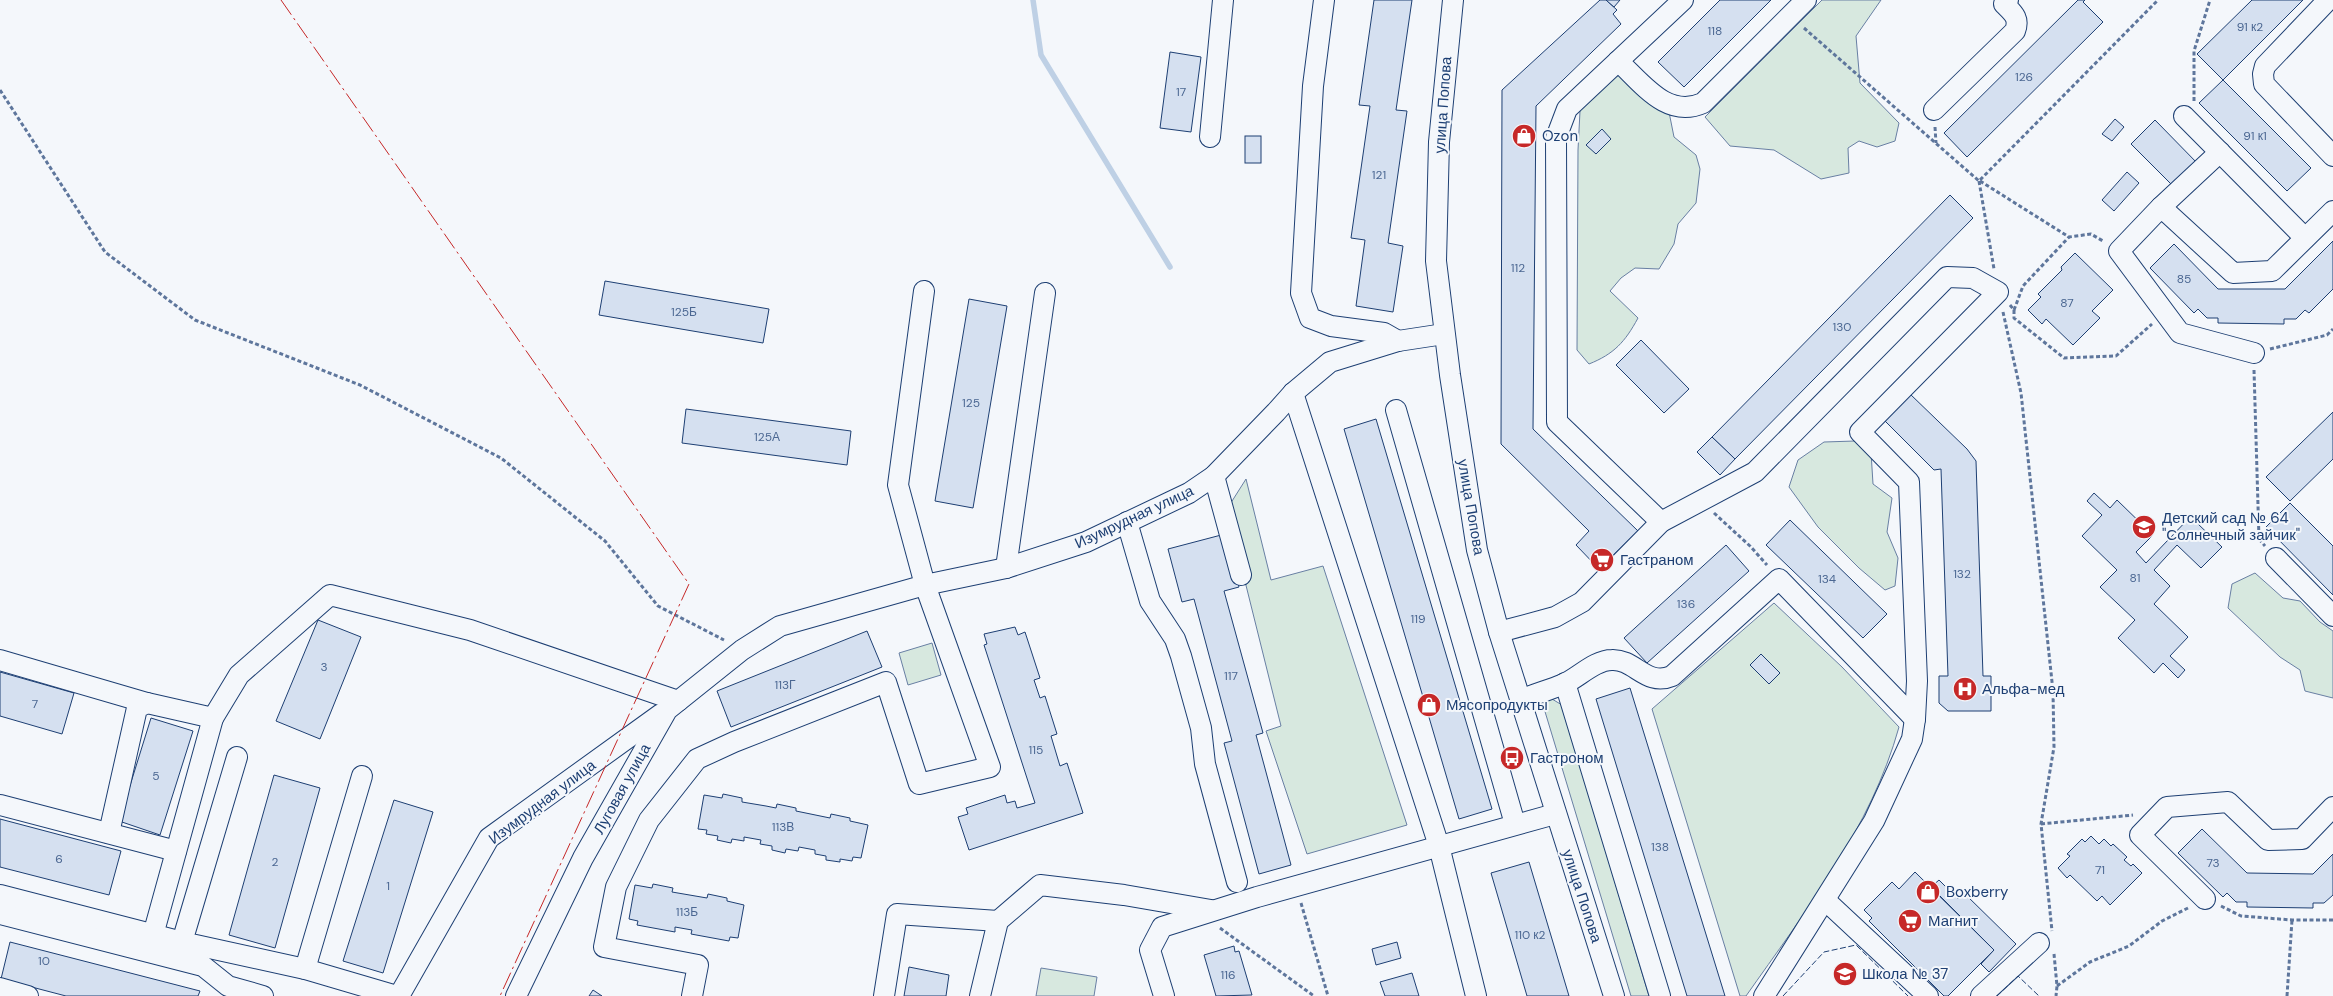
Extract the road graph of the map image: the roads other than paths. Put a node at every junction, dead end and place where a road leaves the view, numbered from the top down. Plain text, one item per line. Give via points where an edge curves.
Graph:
1 (1223, 0) edge
2 (1324, 0) edge
3 (1453, 0) edge
4 (1682, 0) edge
5 (1806, 0) edge
6 (2328, 0) edge
7 (2004, 1) edge
8 (1618, 61) junction
9 (1934, 110) dead end
10 (2189, 110) road end
11 (1210, 136) dead end
12 (2220, 152) junction
13 (2333, 156) edge
14 (2161, 207) junction
15 (2333, 211) edge
16 (2305, 238) junction
17 (924, 291) dead end
18 (1045, 293) dead end
19 (1444, 334) junction
20 (1398, 341) junction
21 (2254, 353) road end
22 (1293, 392) junction
23 (1396, 410) dead end
24 (1214, 476) junction
25 (1127, 522) junction
26 (1661, 522) junction
27 (2276, 558) road end
28 (1006, 568) junction
29 (1241, 575) dead end
30 (925, 585) junction
31 (2333, 616) edge
32 (780, 626) joint
33 (1499, 632) junction
34 (0, 660) edge
35 (1565, 683) junction
36 (1520, 700) junction
37 (148, 703) junction
38 (672, 705) junction
39 (213, 718) junction
40 (1916, 719) junction
41 (237, 758) dead end
42 (362, 776) dead end
43 (0, 805) edge
44 (2333, 807) edge
45 (1555, 814) junction
46 (1515, 824) junction
47 (109, 833) junction
48 (1440, 846) junction
49 (176, 851) junction
50 (1237, 882) dead end
51 (0, 896) edge
52 (2205, 899) road end
53 (1825, 900) junction
54 (1207, 913) junction
55 (0, 914) edge
56 (998, 920) junction
57 (153, 934) junction
58 (182, 942) junction
59 (2048, 943) road end
60 (305, 969) junction
61 (0, 988) edge
62 (227, 991) edge
63 (28, 996) edge
64 (264, 996) edge
65 (398, 996) edge
66 (516, 996) edge
67 (692, 996) edge
68 (884, 996) edge
69 (980, 996) edge
70 (1164, 996) edge
71 (1476, 996) edge
72 (1614, 996) edge
73 (1660, 996) edge
74 (1764, 996) edge
75 (1928, 996) edge
76 (1981, 996) edge

1 - 11 street
2 - 20 street via 1313,86 1301,293 1310,318 1331,326 1384,334
3 - 19 street, улица Попова via 1439,142 1437,216 1436,261
4 - 8 street
5 - 8 street via 1703,103 1692,108 1677,108 1662,102
6 - 13 street via 2265,66 2263,74 2264,84
7 - 9 street via 2016,16 2018,24 2015,31
8 - 26 street via 1567,110 1556,138 1557,422
10 - 12 street
12 - 14 street
12 - 16 street
14 - 16 street via 2233,273 2272,271
14 - 21 street via 2118,251 2180,333
15 - 16 street
17 - 30 street via 898,485
18 - 28 street
19 - 20 street, Изумрудная улица
19 - 33 street, улица Попова via 1477,550
20 - 22 street, Изумрудная улица via 1330,362
22 - 24 street, Изумрудная улица
22 - 48 street
23 - 46 street
24 - 25 street, Изумрудная улица via 1189,493
24 - 29 street
25 - 28 street, Изумрудная улица via 1086,542
25 - 50 street via 1150,601 1175,639 1181,656 1201,728 1205,764
26 - 33 street via 1582,602 1555,617
26 - 40 street via 1755,472 1947,277 1973,278 1998,292 1860,432 1909,482
27 - 31 street
28 - 30 street, Изумрудная улица
30 - 32 street, Изумрудная улица
30 - 67 street via 990,767 919,784 886,682 697,759 649,820 616,886 604,947 698,965
32 - 38 street, Луговая улица via 742,650
33 - 36 street, улица Попова
34 - 37 street
35 - 36 street
35 - 40 street via 1611,660 1620,660 1652,678 1662,680 1672,676 1778,579
35 - 73 street
36 - 45 street, улица Попова
37 - 39 street
37 - 47 street via 137,708
38 - 39 street via 470,630 330,595 239,675
38 - 65 street, Изумрудная улица via 489,838
38 - 66 street, Луговая улица via 583,858
39 - 49 street
40 - 53 street via 1912,739 1874,821
41 - 58 street
42 - 60 street
43 - 47 street
44 - 52 street via 2302,839 2268,840 2228,802 2167,807 2140,835
45 - 46 street
45 - 72 street, улица Попова
46 - 48 street
47 - 49 street
48 - 54 street
48 - 71 street
49 - 57 street
51 - 57 street
53 - 74 street
53 - 75 street
54 - 56 street via 1124,895 1040,885
54 - 70 street via 1162,928 1150,950
55 - 62 street via 203,966
56 - 68 street via 897,914
56 - 69 street
57 - 58 street
58 - 60 street
59 - 76 street
60 - 65 street
61 - 63 street
62 - 64 street

